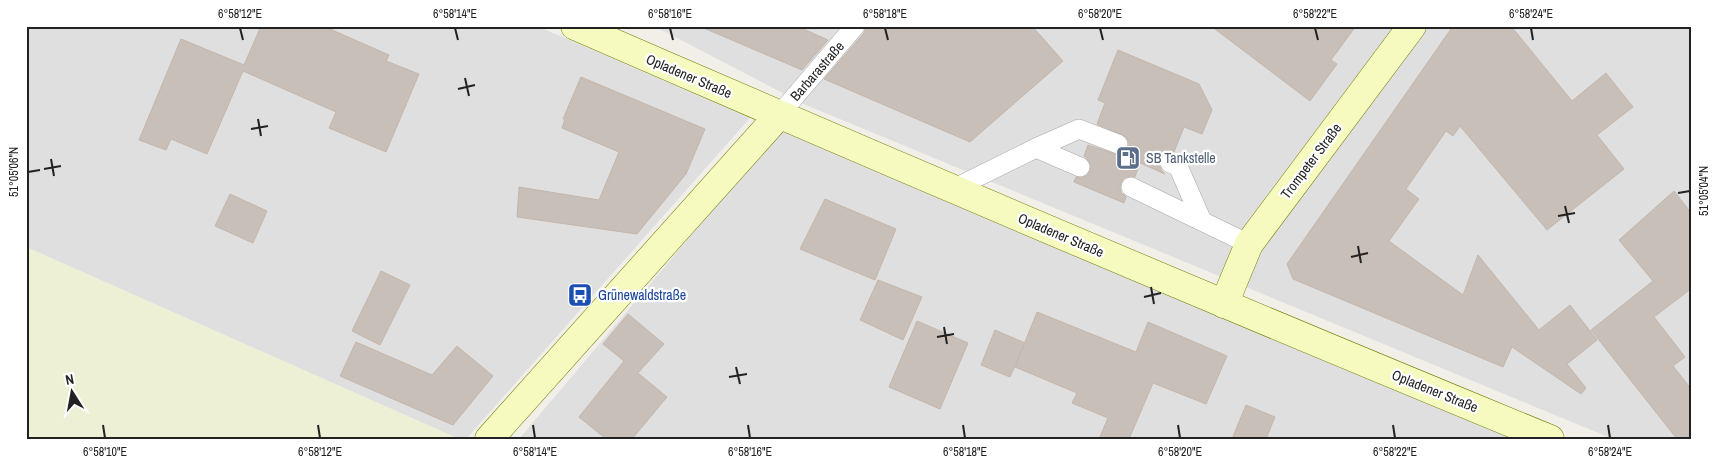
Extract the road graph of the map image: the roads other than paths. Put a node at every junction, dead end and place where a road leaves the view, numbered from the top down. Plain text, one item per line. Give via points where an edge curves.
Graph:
1 (575, 26) edge
2 (855, 26) edge
3 (1412, 26) edge
4 (779, 115) junction
5 (1118, 144) dead end
6 (1036, 148) junction
7 (1170, 163) dead end
8 (1080, 167) dead end
9 (1131, 186) dead end
10 (953, 189) junction
11 (1202, 221) junction
12 (1249, 244) junction
13 (1224, 304) junction
14 (489, 439) edge
15 (1550, 439) edge

1 - 4 main road, Opladener Straße
2 - 4 lane, Barbarastraße
3 - 12 main road, Trompeter Straße
4 - 10 main road, Opladener Straße
4 - 14 main road
5 - 6 lane via 1079,129
6 - 8 lane
6 - 10 lane
7 - 11 lane via 1178,166
9 - 11 lane
10 - 13 main road, Opladener Straße
11 - 12 lane
12 - 13 main road, Trompeter Straße
13 - 15 main road, Opladener Straße

